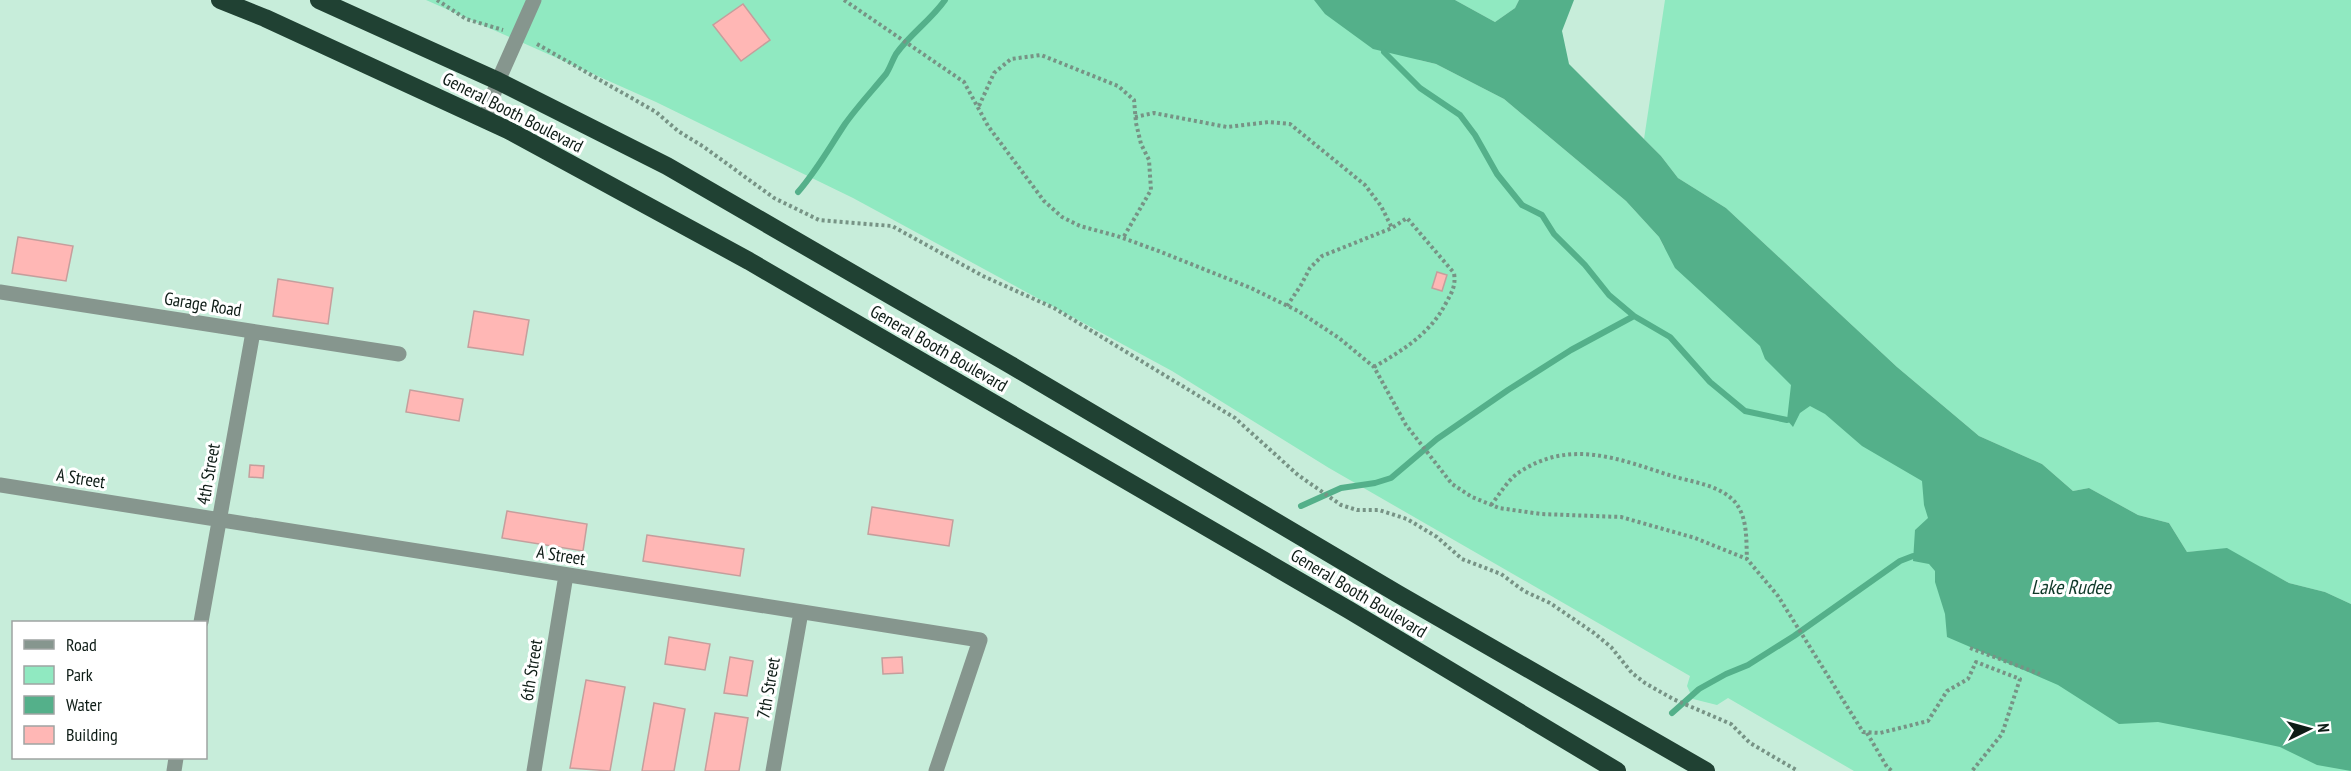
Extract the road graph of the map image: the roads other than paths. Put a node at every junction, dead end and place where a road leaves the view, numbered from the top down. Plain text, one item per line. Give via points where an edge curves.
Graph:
1 (219, 0) edge
2 (319, 0) edge
3 (534, 0) edge
4 (498, 81) junction
5 (485, 119) junction
6 (0, 292) edge
7 (253, 332) junction
8 (399, 354) dead end
9 (0, 484) edge
10 (219, 520) junction
11 (566, 575) junction
12 (801, 612) junction
13 (201, 621) edge
14 (534, 771) edge
15 (773, 771) edge
16 (936, 771) edge
17 (1617, 771) edge
18 (1706, 771) edge

1 - 5 highway, General Booth Boulevard
2 - 4 highway, General Booth Boulevard
3 - 4 street
4 - 5 street
4 - 18 highway, General Booth Boulevard via 667,166
5 - 17 highway, General Booth Boulevard via 749,261 1349,610
6 - 7 street, Garage Road
7 - 8 street, Garage Road
7 - 10 street, 4th Street
9 - 10 street, A Street
10 - 11 street, A Street
10 - 13 street, 4th Street
11 - 12 street, A Street
11 - 14 street, 6th Street
12 - 15 street, 7th Street
12 - 16 street, A Street via 980,640

